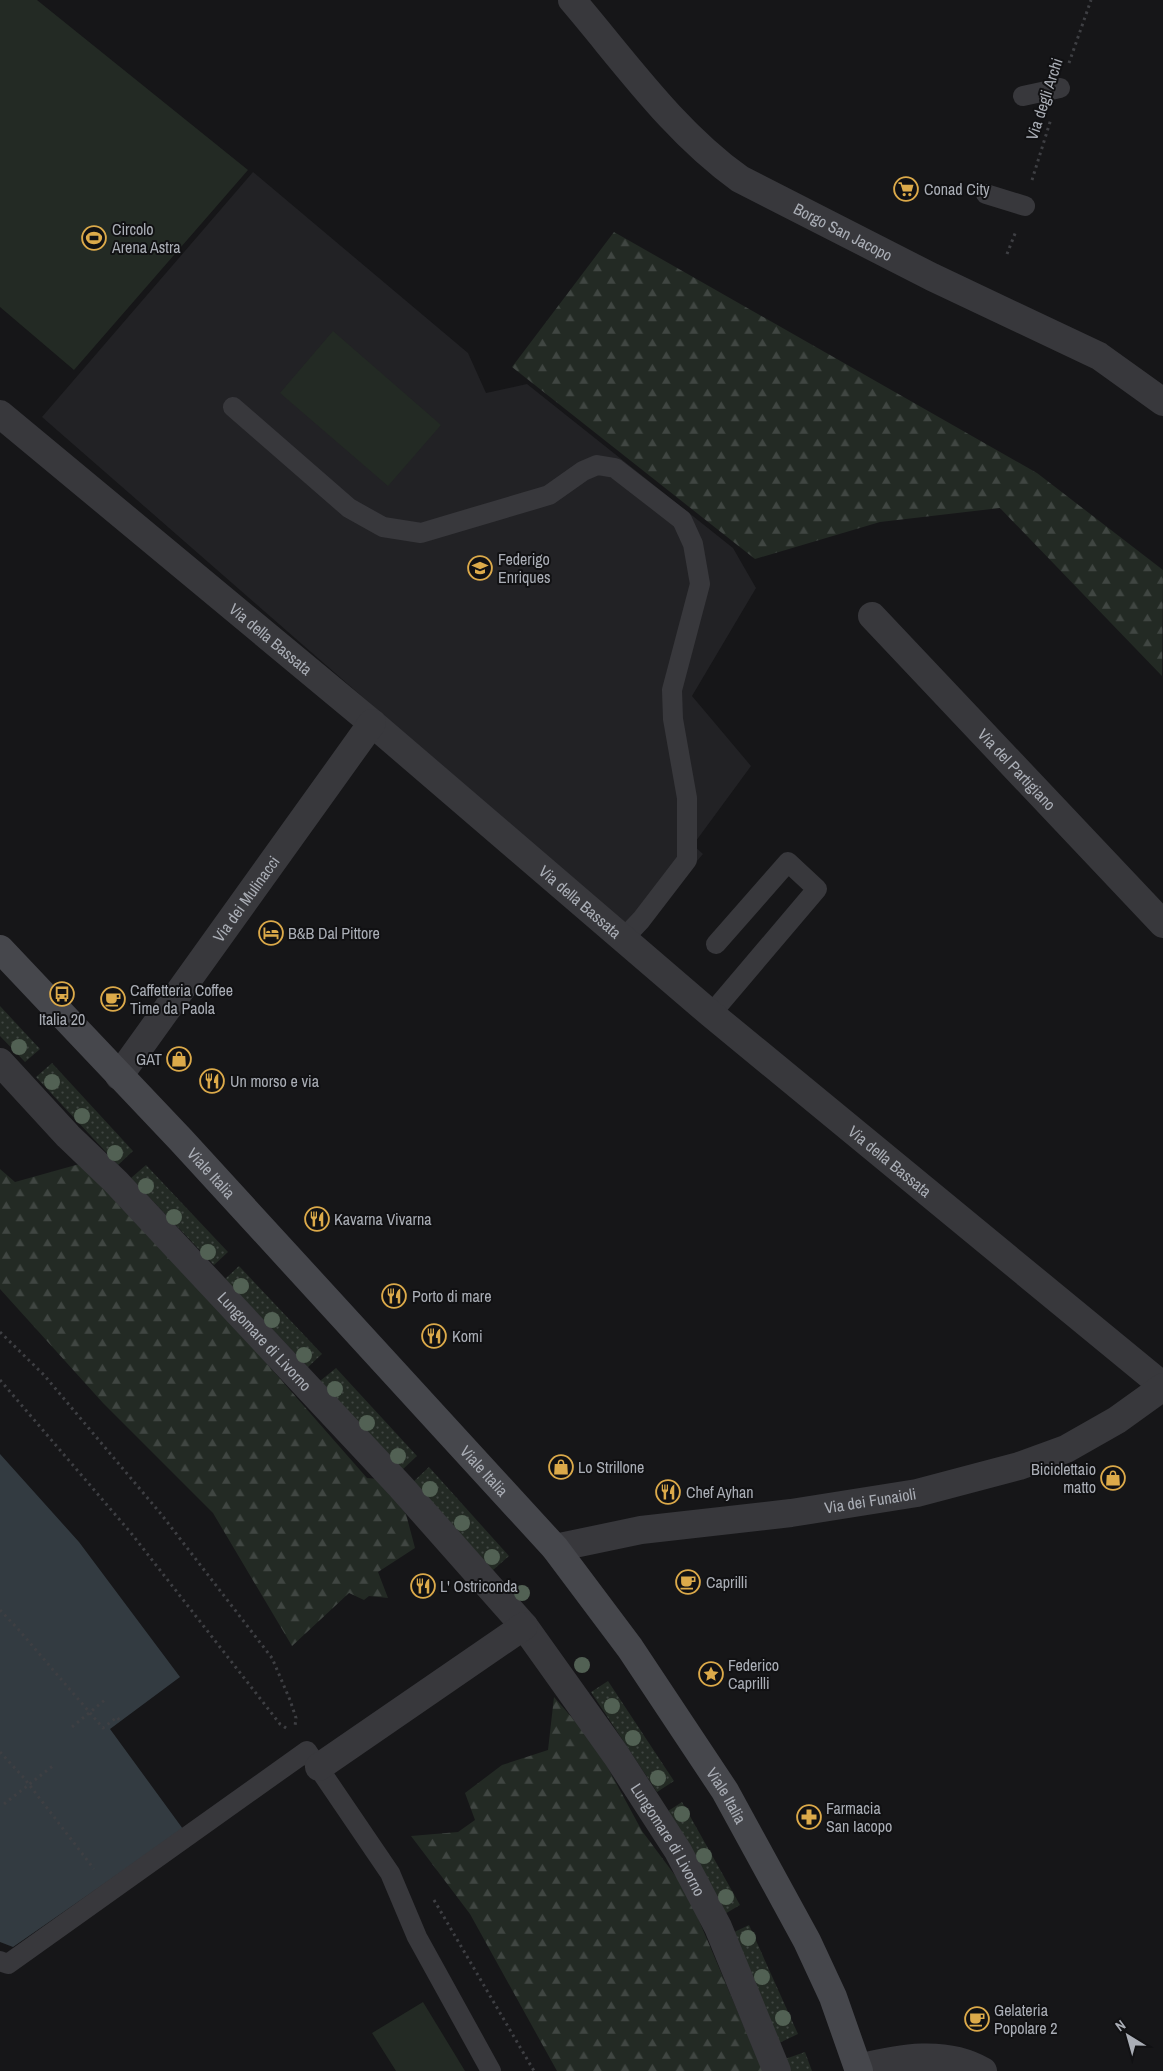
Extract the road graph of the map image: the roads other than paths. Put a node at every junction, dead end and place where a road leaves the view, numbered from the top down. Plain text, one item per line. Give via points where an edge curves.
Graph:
1 (572, 0) edge
2 (1060, 88) road end
3 (1023, 96) dead end
4 (986, 194) dead end
5 (1024, 206) road end
6 (1163, 402) edge
7 (233, 408) dead end
8 (0, 414) edge
9 (872, 616) dead end
10 (372, 723) junction
11 (1163, 924) edge
12 (624, 939) junction
13 (716, 944) dead end
14 (0, 949) edge
15 (711, 1014) junction
16 (0, 1062) edge
17 (119, 1076) junction
18 (1163, 1387) edge
19 (555, 1548) junction
20 (524, 1626) junction
21 (319, 1768) junction
22 (0, 1961) edge
23 (859, 2069) edge
24 (491, 2071) edge
25 (777, 2071) edge
26 (983, 2071) edge

1 - 6 street, Borgo San Jacopo via 680,128 715,161 764,192 932,277 987,298 1099,356
2 - 3 lane
4 - 5 lane
7 - 12 lane via 349,508 383,527 421,533 549,495 597,465 615,468 682,520 693,544 700,584 672,690 672,719 687,798 687,860
8 - 10 street, Via della Bassata
9 - 11 street, Via del Partigiano
10 - 12 street, Via della Bassata
10 - 17 street, Via dei Mulinacci
12 - 15 street, Via della Bassata
13 - 15 lane via 788,862 817,889
14 - 17 main road, Viale Italia
15 - 18 street, Via della Bassata
16 - 20 street, Lungomare di Livorno via 401,1487
17 - 19 main road, Viale Italia
18 - 19 street, Via dei Funaioli via 1117,1420 1066,1449 1019,1466 918,1493 792,1513 641,1530
19 - 23 main road, Viale Italia via 630,1648 724,1792 807,1940
20 - 21 street
20 - 25 street, Lungomare di Livorno via 616,1755 678,1851 718,1927
21 - 22 lane via 307,1750 8,1964
21 - 24 lane via 390,1873 418,1937
23 - 26 street via 908,2057 931,2057 961,2061

